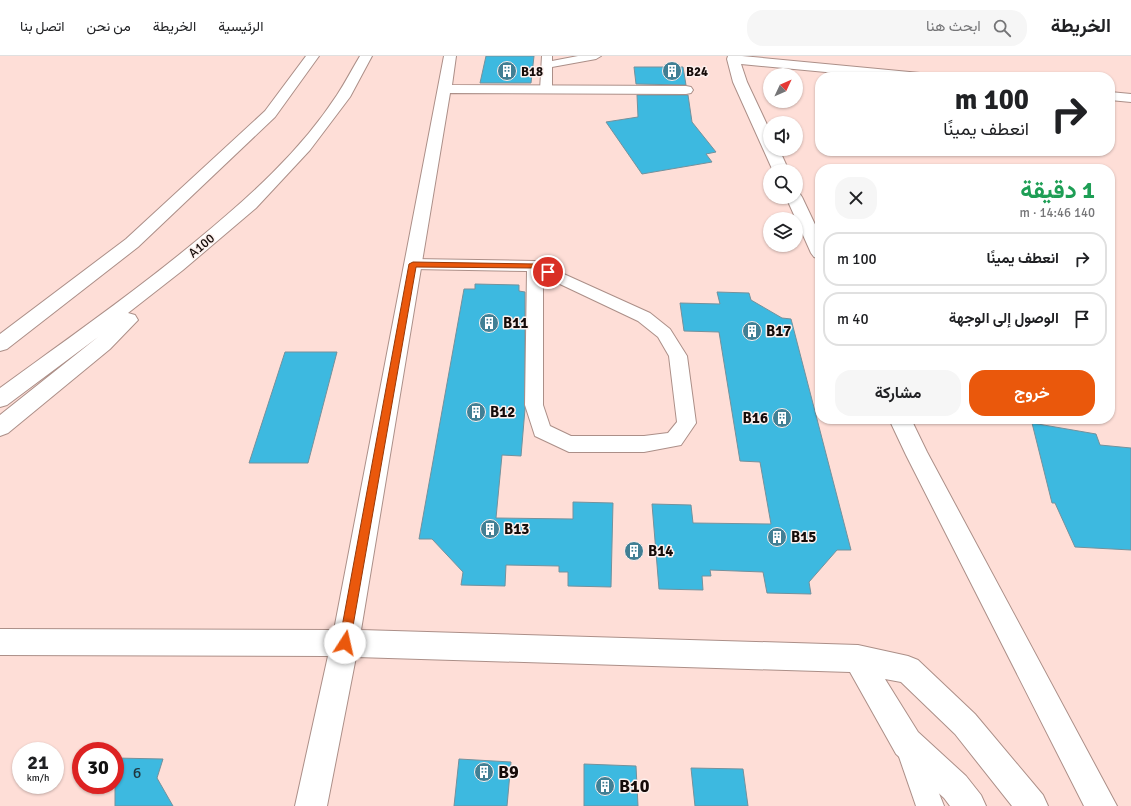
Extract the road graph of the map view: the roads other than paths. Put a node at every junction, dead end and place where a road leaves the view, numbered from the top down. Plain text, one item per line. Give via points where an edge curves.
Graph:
1 (313, 56) edge
2 (366, 56) edge
3 (450, 56) edge
4 (596, 56) edge
5 (547, 60) edge
6 (868, 72) edge
7 (444, 89) junction
8 (546, 90) junction
9 (686, 90) dead end
10 (1115, 96) edge
11 (1131, 98) edge
12 (763, 133) edge
13 (797, 204) edge
14 (250, 205) junction
15 (815, 242) edge
16 (132, 243) junction
17 (413, 264) junction
18 (535, 266) junction
19 (0, 325) edge
20 (0, 344) edge
21 (0, 398) edge
22 (902, 424) edge
23 (0, 427) edge
24 (0, 642) edge
25 (345, 643) junction
26 (858, 660) junction
27 (907, 743) junction
28 (311, 806) edge
29 (930, 806) edge
30 (970, 806) edge
31 (1032, 806) edge
32 (1101, 806) edge

1 - 16 main road via 270,114
2 - 14 main road, A100 / A100 via 343,97 305,147
3 - 7 main road
4 - 5 lane
5 - 8 lane
6 - 12 main road via 733,59 740,82
7 - 8 main road
7 - 17 main road
8 - 9 main road
10 - 11 main road
13 - 15 main road
14 - 21 main road, A100 / A100 via 97,328
14 - 23 main road via 103,344
16 - 19 main road
16 - 20 main road
17 - 18 lane
17 - 25 main road
18 - 18 lane via 534,405 542,431 569,444 644,444 674,440 687,423 678,356 664,332 644,317
22 - 32 main road
24 - 25 main road
25 - 26 main road
25 - 28 main road
26 - 27 main road
26 - 31 main road via 908,670 965,724
27 - 29 lane
27 - 30 main road via 955,787

